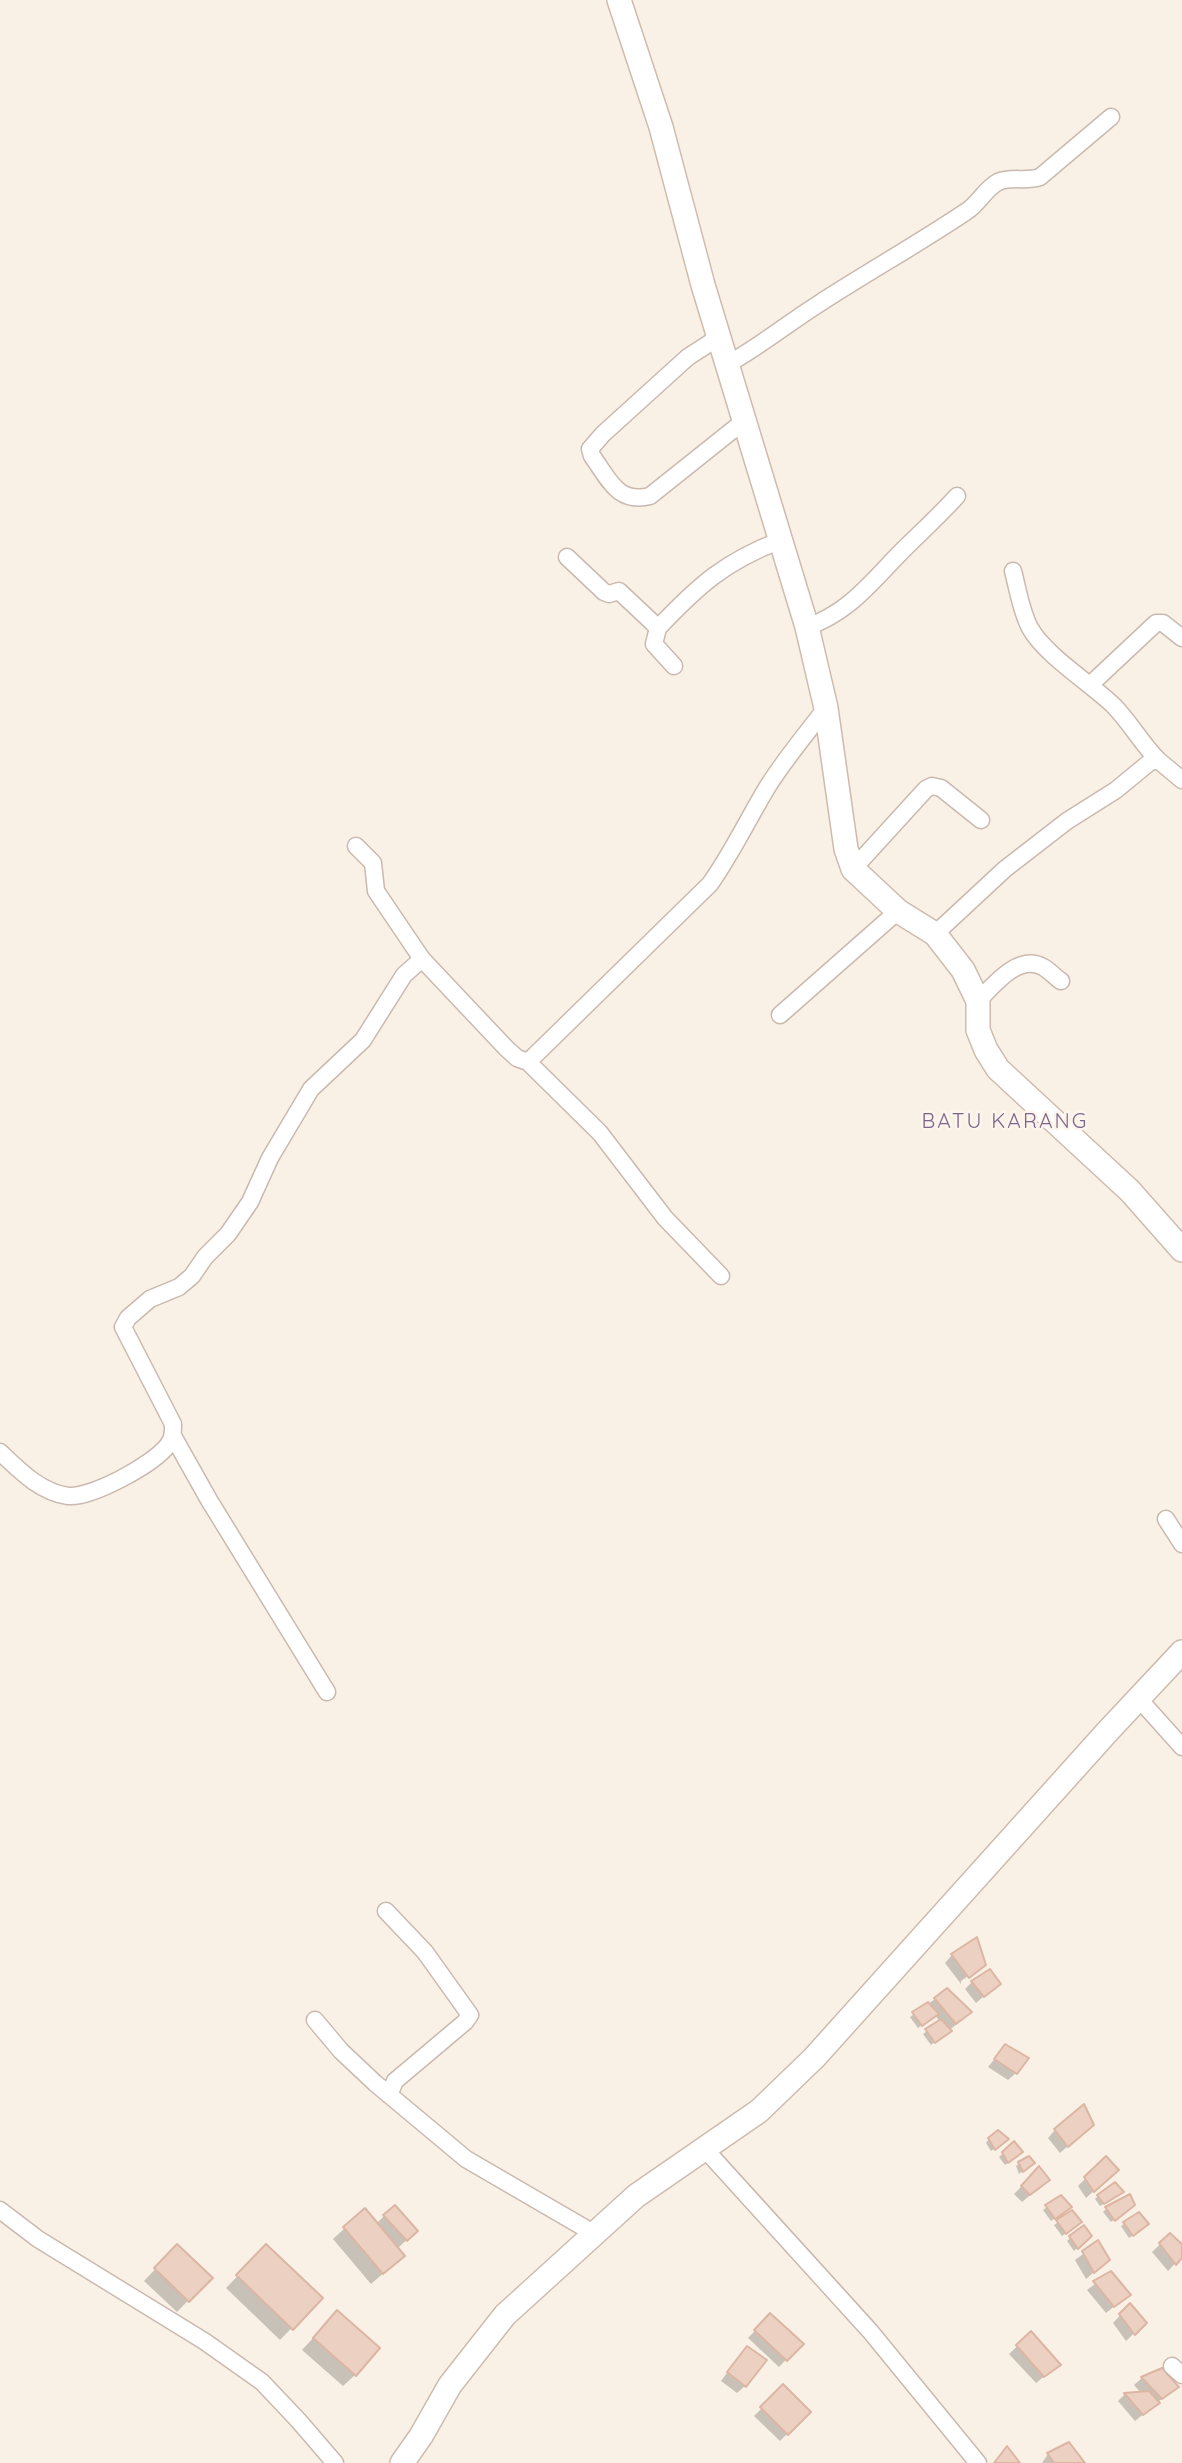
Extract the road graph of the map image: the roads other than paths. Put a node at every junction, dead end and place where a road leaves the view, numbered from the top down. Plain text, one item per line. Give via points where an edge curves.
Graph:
1 (619, 0) edge
2 (1111, 117) dead end
3 (719, 337) junction
4 (728, 364) junction
5 (744, 421) junction
6 (957, 496) dead end
7 (781, 540) junction
8 (567, 557) dead end
9 (1013, 572) dead end
10 (807, 627) junction
11 (658, 628) junction
12 (1182, 638) edge
13 (674, 666) dead end
14 (1091, 684) junction
15 (826, 708) junction
16 (1158, 760) junction
17 (1182, 780) edge
18 (981, 820) dead end
19 (356, 846) dead end
20 (853, 869) junction
21 (898, 911) junction
22 (935, 934) junction
23 (422, 959) junction
24 (1061, 981) dead end
25 (978, 1001) junction
26 (780, 1015) dead end
27 (528, 1062) junction
28 (1182, 1250) edge
29 (721, 1276) dead end
30 (173, 1436) junction
31 (0, 1452) edge
32 (1166, 1519) dead end
33 (1182, 1544) edge
34 (1182, 1652) edge
35 (327, 1692) dead end
36 (1139, 1699) junction
37 (1182, 1747) edge
38 (386, 1911) dead end
39 (315, 2020) dead end
40 (389, 2095) junction
41 (704, 2148) junction
42 (0, 2210) edge
43 (595, 2234) junction
44 (335, 2463) edge
45 (402, 2463) edge
46 (978, 2463) edge

1 - 3 street via 661,127
2 - 4 street via 1040,177 999,181 970,209
3 - 4 street
3 - 5 street via 688,357 603,434 590,449 592,456 618,492 642,498
4 - 5 street
5 - 7 street
6 - 10 street via 851,604
7 - 10 street
7 - 11 street via 750,552 707,579
8 - 11 street via 604,592 625,595
9 - 14 street via 1031,630
10 - 15 street
11 - 13 street via 654,644
12 - 14 street via 1156,623
14 - 16 street
15 - 20 street via 846,849
15 - 27 street via 781,766 710,884
16 - 17 street
16 - 22 street via 1005,869
18 - 20 street via 932,786
19 - 23 street via 373,863 376,891
20 - 21 street
21 - 22 street
21 - 26 street
22 - 25 street
23 - 27 street via 517,1058
23 - 30 street via 404,975 363,1040 311,1089 228,1234 192,1276 150,1299 123,1327 173,1424
24 - 25 street via 1042,965 1022,964
25 - 28 street via 978,1030 998,1069 1130,1191
27 - 29 street via 600,1133 665,1219
30 - 31 street via 167,1447 119,1481 69,1496 29,1479
30 - 35 street
32 - 33 street
34 - 36 street
36 - 37 street
36 - 41 street via 814,2058 759,2111
38 - 40 street via 425,1952 470,2015 395,2081
39 - 40 street
40 - 43 street via 466,2159
41 - 43 street via 636,2196
41 - 46 street via 870,2331
42 - 44 street via 262,2382
43 - 45 street via 505,2315 450,2385

